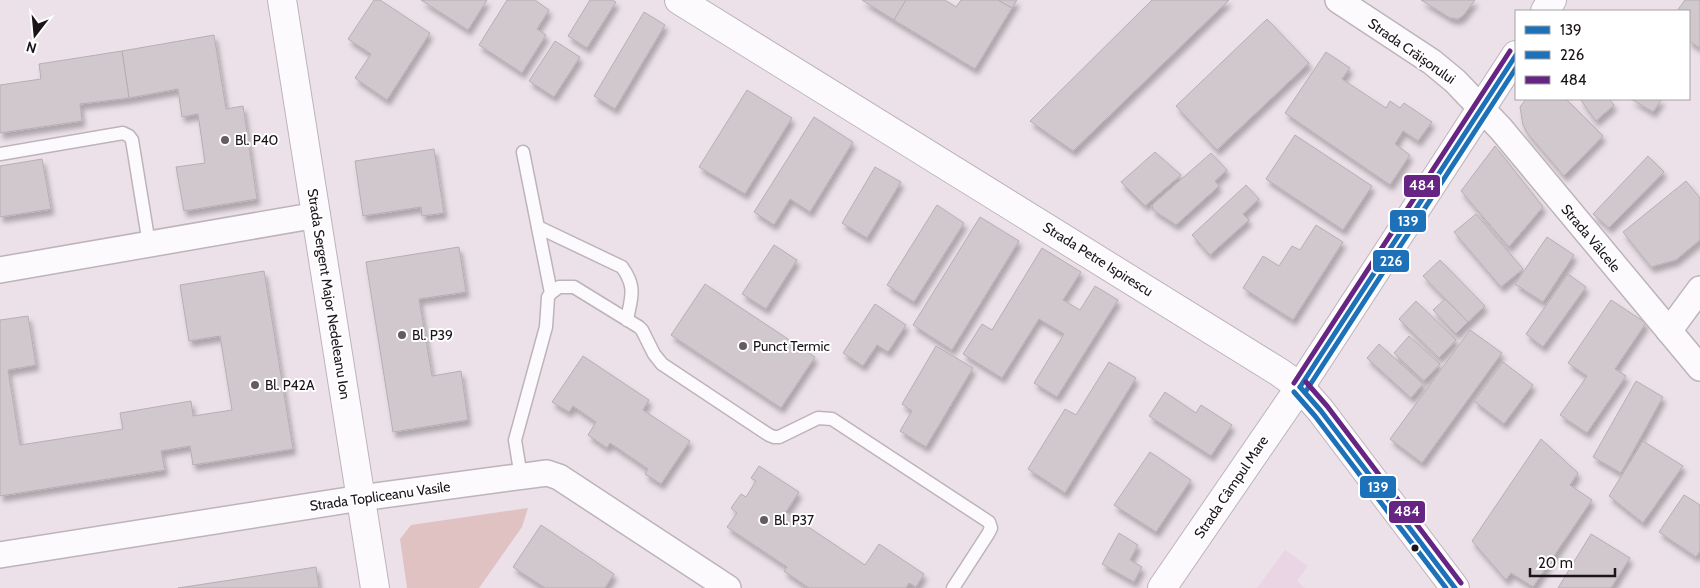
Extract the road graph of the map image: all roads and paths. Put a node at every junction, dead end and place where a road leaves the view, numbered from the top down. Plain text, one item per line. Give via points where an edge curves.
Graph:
1 (282, 0) edge
2 (679, 0) edge
3 (1338, 0) edge
4 (1515, 57) edge
5 (1482, 108) junction
6 (523, 152) dead end
7 (0, 154) edge
8 (316, 216) junction
9 (538, 226) junction
10 (149, 244) junction
11 (0, 270) edge
12 (1700, 289) edge
13 (551, 293) junction
14 (627, 320) junction
15 (1669, 331) junction
16 (1700, 368) edge
17 (1300, 387) junction
18 (522, 477) junction
19 (361, 498) junction
20 (0, 555) edge
21 (375, 588) edge
22 (728, 588) edge
23 (953, 588) edge
24 (1162, 588) edge
25 (1455, 588) edge

1 - 8 street, Strada Sergent Major Nedeleanu Ion
2 - 17 street, Strada Petre Ispirescu
3 - 5 street, Strada Crăișorului via 1432,62
4 - 5 street, Strada Câmpul Mare
5 - 15 street, Strada Vâlcele
5 - 17 street, Strada Câmpul Mare
6 - 9 lane
7 - 10 lane via 123,133 129,136
8 - 10 street
8 - 19 street, Strada Sergent Major Nedeleanu Ion
9 - 13 lane
9 - 14 lane via 622,267 630,278 632,291
10 - 11 street
12 - 15 street
13 - 14 lane via 559,288 574,287
13 - 18 lane via 547,303 546,327 515,440
14 - 23 lane via 642,330 662,364 769,435 780,437 818,418 832,419 989,522 988,534
15 - 16 street, Strada Vâlcele
17 - 24 street, Strada Câmpul Mare
17 - 25 street, Strada Petre Ispirescu
18 - 19 street, Strada Topliceanu Vasile
18 - 22 street, Strada Topliceanu Vasile via 547,473 559,477
19 - 20 street, Strada Topliceanu Vasile
19 - 21 street, Strada Sergent Major Nedeleanu Ion

